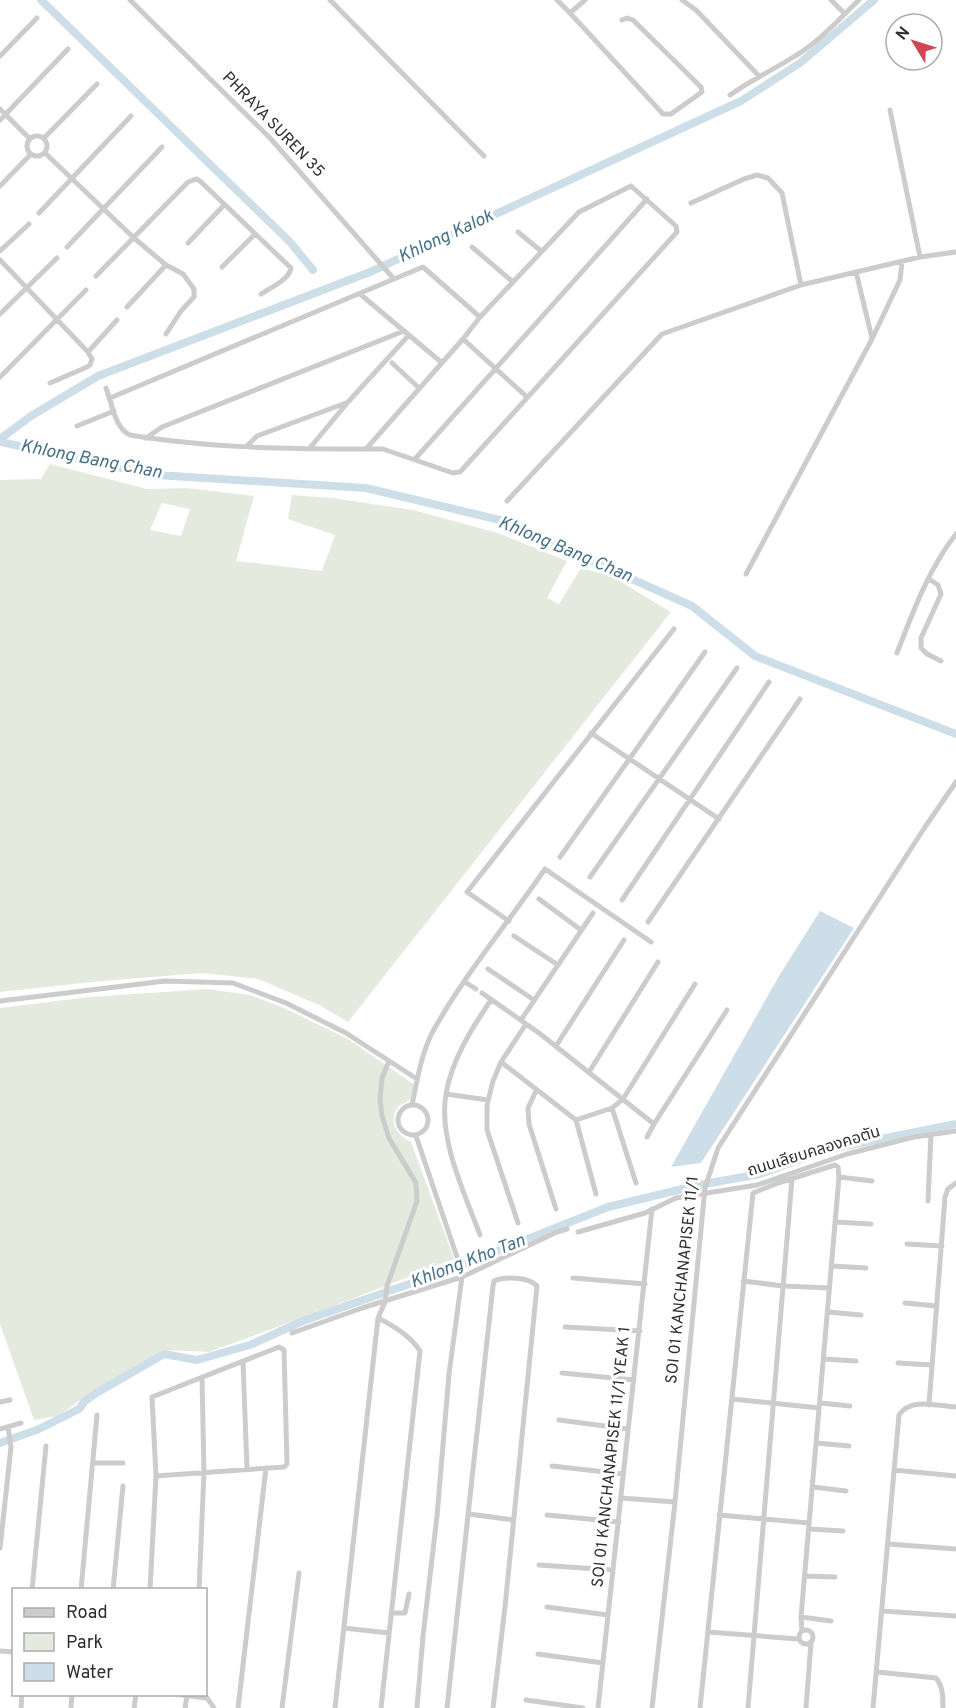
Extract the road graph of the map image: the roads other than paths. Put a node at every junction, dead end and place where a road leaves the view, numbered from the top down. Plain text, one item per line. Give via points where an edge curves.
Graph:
1 (130, 0) edge
2 (330, 0) edge
3 (557, 0) edge
4 (585, 0) edge
5 (682, 0) edge
6 (831, 0) edge
7 (860, 0) edge
8 (570, 13) junction
9 (845, 14) junction
10 (37, 18) dead end
11 (622, 20) dead end
12 (68, 48) dead end
13 (0, 56) edge
14 (759, 76) junction
15 (97, 84) dead end
16 (730, 96) dead end
17 (0, 109) edge
18 (890, 110) dead end
19 (5, 114) junction
20 (130, 116) dead end
21 (0, 120) edge
22 (44, 138) junction
23 (30, 139) junction
24 (162, 147) dead end
25 (45, 153) junction
26 (31, 154) junction
27 (484, 156) dead end
28 (72, 179) junction
29 (0, 186) edge
30 (647, 199) junction
31 (691, 203) dead end
32 (225, 205) junction
33 (102, 208) junction
34 (39, 213) dead end
35 (29, 224) dead end
36 (518, 231) dead end
37 (255, 234) junction
38 (134, 238) junction
39 (188, 243) dead end
40 (472, 246) dead end
41 (67, 247) dead end
42 (0, 251) edge
43 (542, 251) junction
44 (956, 252) edge
45 (920, 257) junction
46 (57, 258) dead end
47 (0, 260) edge
48 (902, 262) junction
49 (166, 264) junction
50 (222, 267) dead end
51 (856, 272) junction
52 (96, 276) dead end
53 (392, 277) junction
54 (513, 282) junction
55 (801, 285) junction
56 (27, 287) junction
57 (86, 290) dead end
58 (261, 294) dead end
59 (360, 294) junction
60 (127, 307) dead end
61 (0, 314) edge
62 (480, 317) junction
63 (56, 319) junction
64 (117, 320) dead end
65 (404, 331) junction
66 (166, 334) dead end
67 (409, 335) junction
68 (463, 339) junction
69 (872, 339) junction
70 (88, 352) junction
71 (441, 362) junction
72 (392, 363) dead end
73 (495, 368) junction
74 (0, 377) edge
75 (50, 383) dead end
76 (106, 388) dead end
77 (419, 388) junction
78 (527, 397) junction
79 (110, 398) junction
80 (348, 402) junction
81 (114, 411) junction
82 (77, 426) dead end
83 (147, 438) junction
84 (247, 446) junction
85 (309, 448) junction
86 (366, 449) junction
87 (415, 459) junction
88 (507, 501) dead end
89 (956, 534) edge
90 (746, 574) dead end
91 (929, 579) junction
92 (674, 629) dead end
93 (705, 652) dead end
94 (897, 654) dead end
95 (941, 661) dead end
96 (737, 668) dead end
97 (769, 682) dead end
98 (800, 699) dead end
99 (591, 733) junction
100 (629, 760) junction
101 (658, 780) junction
102 (956, 782) edge
103 (689, 800) junction
104 (719, 819) junction
105 (560, 857) dead end
106 (590, 878) dead end
107 (539, 899) dead end
108 (622, 900) dead end
109 (592, 913) dead end
110 (509, 921) junction
111 (648, 922) dead end
112 (581, 930) junction
113 (514, 936) dead end
114 (624, 940) dead end
115 (651, 942) dead end
116 (658, 963) dead end
117 (558, 965) junction
118 (488, 969) dead end
119 (465, 982) junction
120 (695, 984) dead end
121 (476, 989) dead end
122 (482, 993) dead end
123 (491, 1000) junction
124 (534, 1000) junction
125 (0, 1001) edge
126 (727, 1010) dead end
127 (523, 1022) junction
128 (556, 1046) junction
129 (389, 1061) junction
130 (501, 1062) junction
131 (589, 1072) junction
132 (417, 1079) junction
133 (536, 1091) junction
134 (446, 1094) junction
135 (623, 1099) junction
136 (488, 1100) junction
137 (412, 1105) junction
138 (612, 1108) junction
139 (576, 1120) junction
140 (654, 1124) junction
141 (956, 1131) edge
142 (931, 1134) junction
143 (416, 1136) junction
144 (647, 1137) dead end
145 (839, 1177) junction
146 (792, 1179) junction
147 (872, 1180) dead end
148 (636, 1183) dead end
149 (956, 1183) edge
150 (705, 1190) junction
151 (596, 1194) dead end
152 (928, 1201) dead end
153 (556, 1209) dead end
154 (652, 1209) junction
155 (835, 1222) junction
156 (518, 1223) dead end
157 (871, 1224) dead end
158 (567, 1229) dead end
159 (578, 1232) dead end
160 (480, 1235) dead end
161 (907, 1244) dead end
162 (942, 1246) junction
163 (832, 1266) junction
164 (866, 1268) dead end
165 (461, 1275) junction
166 (573, 1278) dead end
167 (743, 1281) junction
168 (645, 1284) junction
169 (783, 1286) junction
170 (829, 1288) junction
171 (385, 1299) junction
172 (905, 1303) dead end
173 (937, 1306) junction
174 (828, 1312) junction
175 (861, 1315) dead end
176 (378, 1318) junction
177 (565, 1327) dead end
178 (640, 1330) junction
179 (292, 1333) dead end
180 (824, 1359) junction
181 (856, 1361) dead end
182 (243, 1362) junction
183 (898, 1363) dead end
184 (932, 1365) junction
185 (562, 1373) dead end
186 (202, 1377) junction
187 (634, 1380) junction
188 (732, 1399) junction
189 (10, 1400) dead end
190 (0, 1402) edge
191 (774, 1403) junction
192 (929, 1405) junction
193 (820, 1406) junction
194 (850, 1406) dead end
195 (956, 1407) edge
196 (97, 1415) dead end
197 (559, 1420) dead end
198 (21, 1423) dead end
199 (8, 1427) junction
200 (0, 1429) edge
201 (628, 1429) junction
202 (816, 1443) junction
203 (46, 1446) dead end
204 (849, 1446) dead end
205 (93, 1463) junction
206 (123, 1463) dead end
207 (552, 1466) dead end
208 (266, 1468) junction
209 (247, 1469) junction
210 (894, 1470) junction
211 (204, 1472) junction
212 (623, 1474) junction
213 (156, 1476) junction
214 (956, 1476) edge
215 (123, 1486) dead end
216 (813, 1487) junction
217 (846, 1491) dead end
218 (621, 1498) junction
219 (675, 1502) junction
220 (469, 1514) junction
221 (547, 1515) dead end
222 (719, 1515) junction
223 (764, 1517) junction
224 (513, 1520) junction
225 (619, 1522) junction
226 (809, 1526) junction
227 (843, 1532) dead end
228 (888, 1544) junction
229 (0, 1548) edge
230 (956, 1549) edge
231 (539, 1565) dead end
232 (612, 1570) junction
233 (299, 1573) dead end
234 (805, 1575) junction
235 (834, 1577) dead end
236 (32, 1588) edge
237 (81, 1588) edge
238 (113, 1588) edge
239 (150, 1588) edge
240 (199, 1588) edge
241 (409, 1594) dead end
242 (547, 1607) dead end
243 (882, 1611) junction
244 (391, 1613) junction
245 (608, 1615) junction
246 (956, 1616) edge
247 (801, 1617) junction
248 (831, 1620) dead end
249 (344, 1628) junction
250 (801, 1631) junction
251 (708, 1632) junction
252 (389, 1633) junction
253 (754, 1634) junction
254 (798, 1639) junction
255 (811, 1643) junction
256 (538, 1654) dead end
257 (603, 1663) junction
258 (877, 1672) junction
259 (187, 1696) joint
260 (205, 1696) edge
261 (526, 1700) dead end
262 (185, 1708) edge
263 (214, 1708) edge
264 (238, 1708) edge
265 (282, 1708) edge
266 (335, 1708) edge
267 (381, 1708) edge
268 (417, 1708) edge
269 (447, 1708) edge
270 (493, 1708) edge
271 (583, 1708) edge
272 (598, 1708) edge
273 (652, 1708) edge
274 (700, 1708) edge
275 (748, 1708) edge
276 (806, 1708) edge
277 (873, 1708) edge
278 (943, 1708) edge

1 - 53 street, PHRAYA SUREN 35 via 270,138
2 - 27 street
3 - 8 street
4 - 8 street
5 - 14 street
6 - 9 street
7 - 9 street
8 - 11 street via 663,114 671,114 702,92 633,20
9 - 14 street via 794,57
10 - 13 street
12 - 19 street
14 - 16 street
15 - 22 street
17 - 19 street
18 - 45 street
19 - 21 street
19 - 23 street
20 - 28 street
22 - 23 street
22 - 25 street via 48,147
23 - 26 street via 27,145
24 - 33 street
25 - 26 street
25 - 28 street
26 - 29 street
28 - 33 street
28 - 34 street
30 - 43 street via 631,186 593,203 579,212
30 - 73 street
30 - 78 street via 676,226 677,232
31 - 55 street via 744,179 757,175 768,178 780,189 784,200
32 - 37 street
32 - 38 street via 193,180
32 - 39 street
33 - 38 street
33 - 41 street
35 - 42 street
36 - 43 street
37 - 50 street
37 - 58 street via 291,270
38 - 49 street
38 - 52 street
40 - 54 street
43 - 54 street
44 - 45 street
45 - 48 street
46 - 56 street
47 - 56 street
48 - 51 street
48 - 69 street via 900,280
49 - 60 street
49 - 66 street via 187,278 195,292
51 - 55 street
51 - 69 street
53 - 59 street
53 - 62 street via 423,267
54 - 62 street
55 - 88 street via 662,334
56 - 61 street
56 - 63 street
57 - 63 street
59 - 65 street
59 - 79 street
62 - 68 street
63 - 70 street
63 - 74 street
64 - 70 street
65 - 67 street
65 - 83 street via 162,427
67 - 71 street
67 - 80 street
68 - 71 street
68 - 73 street
69 - 90 street
70 - 75 street via 90,365
71 - 77 street
72 - 77 street
73 - 78 street
73 - 87 street
76 - 79 street
77 - 86 street
78 - 87 street via 460,472
79 - 81 street
80 - 84 street via 257,436
80 - 85 street
81 - 82 street
81 - 83 street via 125,433
83 - 84 street
84 - 85 street
85 - 86 street
86 - 87 street via 383,449
89 - 91 street
91 - 94 street
91 - 95 street via 938,585 941,594 921,638 921,648
92 - 99 street
93 - 100 street
96 - 101 street
97 - 103 street
98 - 104 street
99 - 100 street
99 - 110 street via 467,892
100 - 101 street
100 - 105 street
101 - 103 street
101 - 106 street
102 - 150 street, SOI 01 KANCHANAPISEK 11/1 via 730,1128 718,1148
103 - 104 street
103 - 108 street
104 - 111 street
107 - 112 street
109 - 112 street
110 - 115 street via 545,869
110 - 119 street
112 - 117 street
113 - 117 street
114 - 128 street
116 - 131 street
117 - 124 street
118 - 124 street
119 - 121 street
119 - 132 street via 432,1035
120 - 135 street
122 - 123 street
123 - 127 street
123 - 134 street via 466,1038
124 - 127 street
125 - 129 street via 162,981 233,983 346,1033
126 - 140 street
127 - 128 street
127 - 130 street
128 - 131 street
129 - 132 street
129 - 171 street via 382,1078 382,1116 389,1138 416,1183 417,1201
130 - 133 street
130 - 136 street
131 - 135 street
132 - 137 street
133 - 139 street
133 - 153 street via 528,1108 529,1124
134 - 136 street
134 - 160 street via 450,1150
135 - 138 street
135 - 140 street
136 - 156 street via 487,1130
137 - 143 street via 428,1115 426,1128
137 - 143 street via 404,1107 397,1122 400,1130
138 - 139 street
138 - 148 street
139 - 151 street
140 - 144 street
141 - 142 street, ถนนเลียบคลองคอตัน
142 - 150 street, ถนนเลียบคลองคอตัน via 847,1154 757,1185
142 - 152 street
143 - 165 street
145 - 146 street via 835,1165
145 - 147 street
145 - 155 street
146 - 167 street via 753,1193
146 - 169 street
149 - 162 street via 948,1188 945,1197
150 - 154 street, ถนนเลียบคลองคอตัน
150 - 219 street, SOI 01 KANCHANAPISEK 11/1
154 - 159 street, ถนนเลียบคลองคอตัน
154 - 168 street, SOI 01 KANCHANAPISEK 11/1 YEAK 1
155 - 157 street
155 - 163 street
158 - 165 street
161 - 162 street
162 - 173 street
163 - 164 street
163 - 170 street
165 - 171 street
165 - 268 street
166 - 168 street
167 - 169 street
167 - 188 street
168 - 178 street, SOI 01 KANCHANAPISEK 11/1 YEAK 1
169 - 170 street
169 - 191 street
170 - 174 street
171 - 176 street
171 - 179 street
172 - 173 street
173 - 184 street
174 - 175 street
174 - 180 street
176 - 244 street via 399,1330 420,1352
176 - 249 street
177 - 178 street
178 - 187 street, SOI 01 KANCHANAPISEK 11/1 YEAK 1
180 - 181 street
180 - 193 street
182 - 186 street
182 - 208 street via 279,1347 284,1350 288,1461 284,1467
182 - 209 street
183 - 184 street
184 - 192 street
185 - 187 street
186 - 211 street
186 - 213 street via 152,1396
187 - 201 street, SOI 01 KANCHANAPISEK 11/1 YEAK 1
188 - 191 street
188 - 222 street
189 - 190 street
191 - 193 street
191 - 223 street
192 - 195 street
192 - 210 street via 908,1406 899,1415
193 - 194 street
193 - 202 street
196 - 205 street
197 - 201 street
198 - 199 street
199 - 200 street
199 - 229 street via 11,1447
201 - 212 street, SOI 01 KANCHANAPISEK 11/1 YEAK 1
202 - 204 street
202 - 216 street
203 - 236 street
205 - 206 street
205 - 237 street
207 - 212 street
208 - 209 street
208 - 264 street
209 - 211 street
210 - 214 street
210 - 228 street
211 - 213 street
211 - 240 street
212 - 218 street, SOI 01 KANCHANAPISEK 11/1 YEAK 1
213 - 239 street
215 - 238 street
216 - 217 street
216 - 226 street
218 - 219 street
218 - 225 street, SOI 01 KANCHANAPISEK 11/1 YEAK 1
219 - 273 street, SOI 01 KANCHANAPISEK 11/1
220 - 224 street
220 - 224 street via 494,1281 514,1279 537,1286
220 - 269 street
221 - 225 street
222 - 223 street
222 - 251 street
223 - 226 street
223 - 253 street
224 - 270 street
225 - 232 street, SOI 01 KANCHANAPISEK 11/1 YEAK 1
226 - 227 street
226 - 234 street
228 - 230 street
228 - 243 street
231 - 232 street
232 - 245 street, SOI 01 KANCHANAPISEK 11/1 YEAK 1
233 - 265 street
234 - 235 street
234 - 247 street
241 - 244 street via 405,1614
242 - 245 street
243 - 246 street
243 - 258 street
244 - 252 street
245 - 257 street, SOI 01 KANCHANAPISEK 11/1 YEAK 1
247 - 248 street
247 - 250 street
249 - 252 street
249 - 266 street
250 - 254 street
250 - 255 street via 813,1634
251 - 253 street
251 - 274 street
252 - 267 street
253 - 254 street
253 - 275 street
254 - 255 street via 805,1645
255 - 276 street
256 - 257 street
257 - 272 street, SOI 01 KANCHANAPISEK 11/1 YEAK 1
258 - 277 street
258 - 278 street via 936,1678
259 - 260 street
259 - 262 street
260 - 263 street
261 - 271 street

